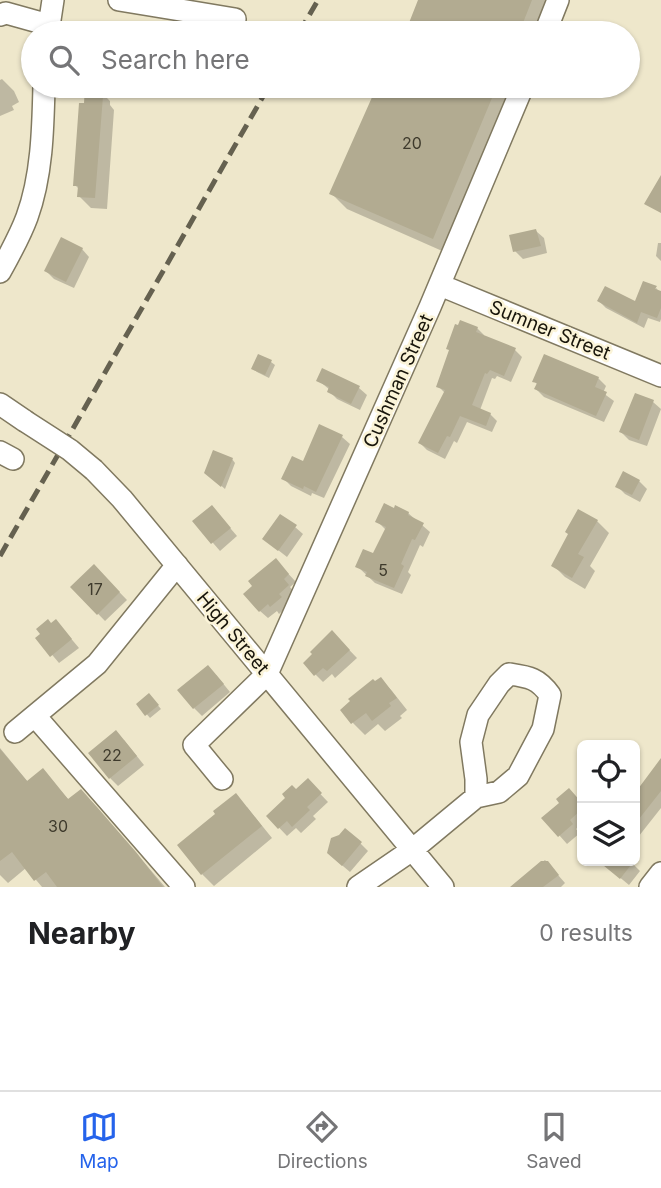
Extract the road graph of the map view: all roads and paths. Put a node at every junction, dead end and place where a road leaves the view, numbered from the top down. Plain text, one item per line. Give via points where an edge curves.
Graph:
1 (53, 0) edge
2 (119, 0) edge
3 (558, 0) edge
4 (0, 15) edge
5 (235, 19) dead end
6 (28, 21) edge
7 (50, 21) edge
8 (550, 21) edge
9 (43, 98) edge
10 (518, 98) edge
11 (0, 272) edge
12 (440, 285) junction
13 (661, 376) edge
14 (0, 404) edge
15 (177, 565) junction
16 (267, 674) junction
17 (35, 716) junction
18 (15, 732) dead end
19 (222, 779) dead end
20 (476, 797) junction
21 (412, 850) junction
22 (661, 873) edge
23 (184, 887) edge
24 (358, 887) edge
25 (443, 887) edge
26 (650, 887) edge

1 - 7 street
2 - 5 street
3 - 8 street
4 - 6 street
9 - 11 street via 34,191 28,215
10 - 12 street, Cushman Street
12 - 13 street, Sumner Street
12 - 16 street, Cushman Street
14 - 15 street, High Street, bridge via 94,470
15 - 16 street, High Street
15 - 17 street via 97,664
16 - 19 street via 194,746
16 - 21 street, High Street
17 - 18 street
17 - 23 street
20 - 20 street via 499,792 518,776 543,729 550,695 531,677 509,674 478,715 471,742
20 - 21 street
21 - 24 street
21 - 25 street, High Street
22 - 26 street

